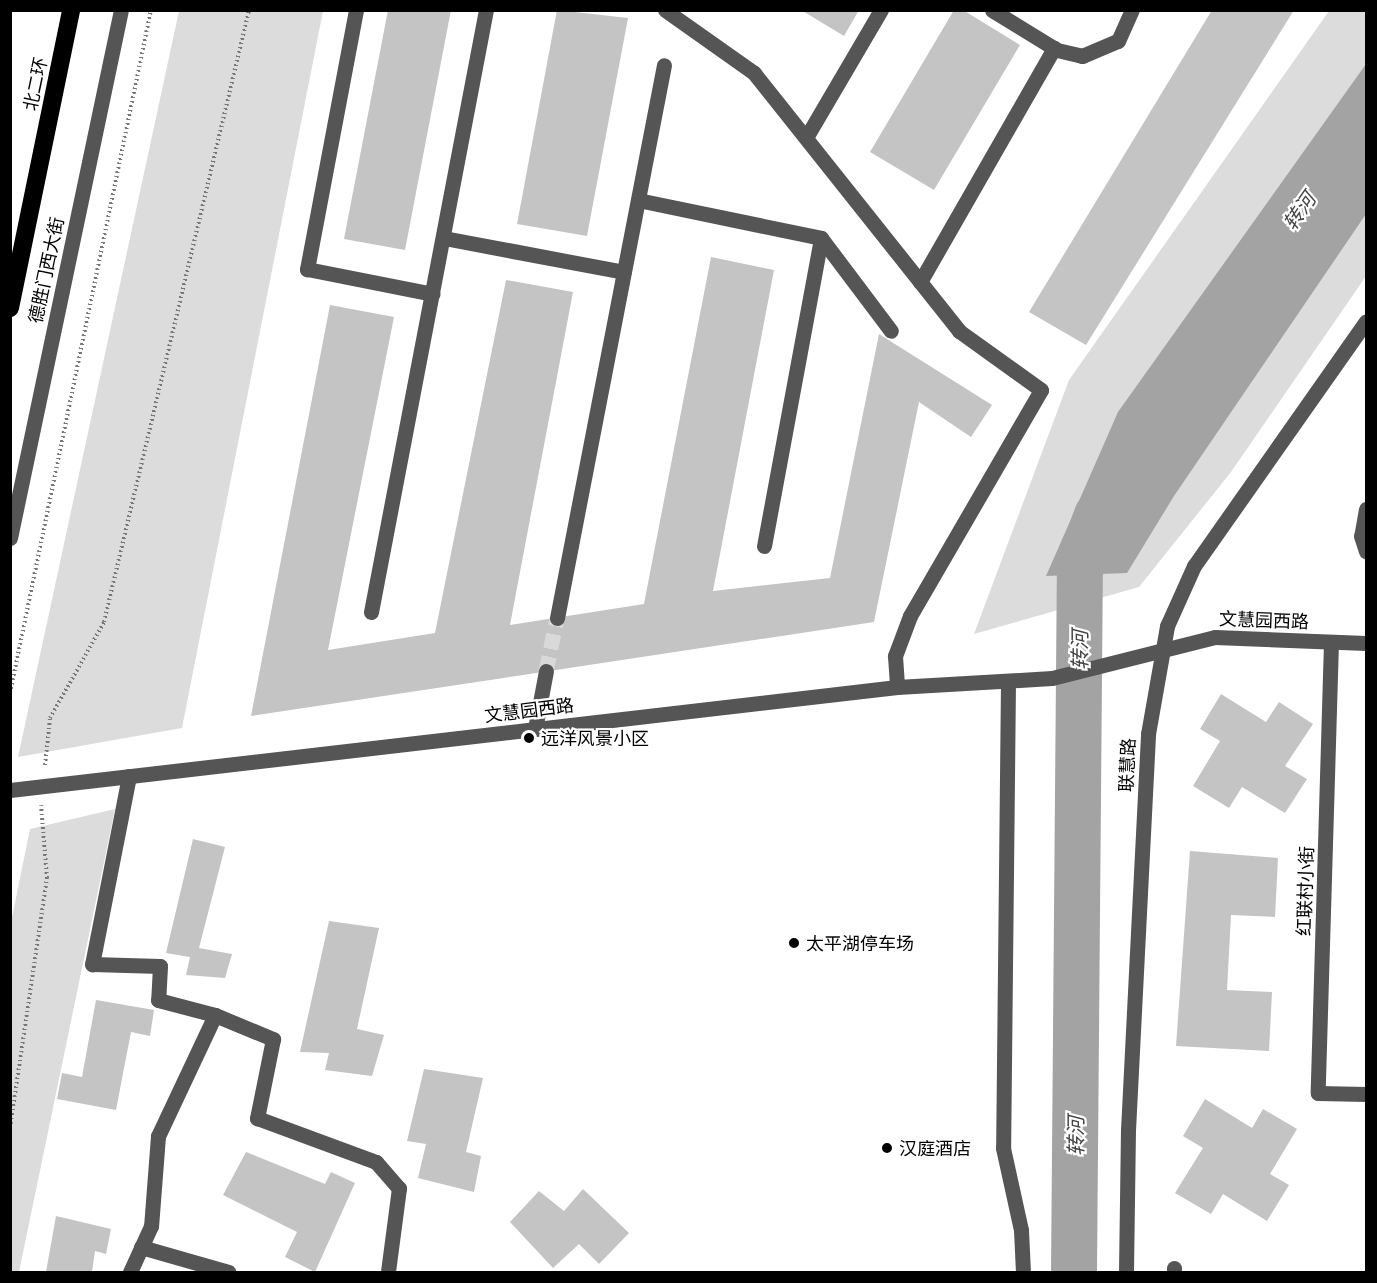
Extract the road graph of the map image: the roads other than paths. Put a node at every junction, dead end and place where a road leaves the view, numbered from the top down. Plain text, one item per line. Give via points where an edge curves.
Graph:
1 (71, 10) edge
2 (120, 10) edge
3 (356, 10) edge
4 (486, 10) edge
5 (665, 10) edge
6 (881, 10) edge
7 (992, 10) edge
8 (1132, 10) edge
9 (1054, 48) junction
10 (664, 65) dead end
11 (807, 136) junction
12 (638, 200) junction
13 (444, 238) junction
14 (821, 238) junction
15 (624, 272) junction
16 (920, 282) junction
17 (433, 294) junction
18 (10, 308) edge
19 (1366, 321) edge
20 (891, 331) dead end
21 (1366, 509) edge
22 (10, 538) edge
23 (764, 546) dead end
24 (1366, 551) edge
25 (371, 612) dead end
26 (557, 618) tunnel mouth
27 (1331, 642) junction
28 (1366, 643) edge
29 (1162, 651) junction
30 (546, 671) tunnel mouth
31 (1008, 682) junction
32 (897, 687) junction
33 (535, 729) junction
34 (129, 776) junction
35 (10, 790) edge
36 (215, 1015) junction
37 (1366, 1094) edge
38 (141, 1247) junction
39 (130, 1272) edge
40 (228, 1272) edge
41 (388, 1272) edge
42 (1023, 1272) edge
43 (1126, 1272) edge

1 - 18 highway, 北二环
2 - 22 street, 德胜门西大街
3 - 17 street via 307,268
4 - 13 street
5 - 11 street via 745,63
6 - 11 street
7 - 9 street
8 - 9 street via 1126,31 1107,49 1082,56
9 - 16 street
10 - 12 street
11 - 16 street
12 - 14 street
12 - 15 street
13 - 15 street
13 - 17 street
14 - 20 street
14 - 23 street
15 - 26 street
16 - 32 street via 974,346 1041,390 910,616 895,656
17 - 25 street
19 - 29 street, 联慧路 via 1194,566 1171,611
21 - 24 street via 1361,536
27 - 28 street, 文慧园西路
27 - 29 street, 文慧园西路 via 1215,637
27 - 37 street, 红联村小街 via 1318,1093
29 - 31 street, 文慧园西路 via 1052,678
29 - 43 street, 联慧路 via 1148,734 1128,1130
30 - 33 street
31 - 32 street, 文慧园西路
31 - 42 street via 1003,1148 1021,1230
32 - 33 street, 文慧园西路
33 - 34 street, 文慧园西路
34 - 35 street, 文慧园西路
34 - 36 street via 92,963 160,966 159,1000
36 - 38 street via 158,1136 151,1226
36 - 41 street via 273,1039 256,1118 376,1162 399,1188
38 - 39 street
38 - 40 street

